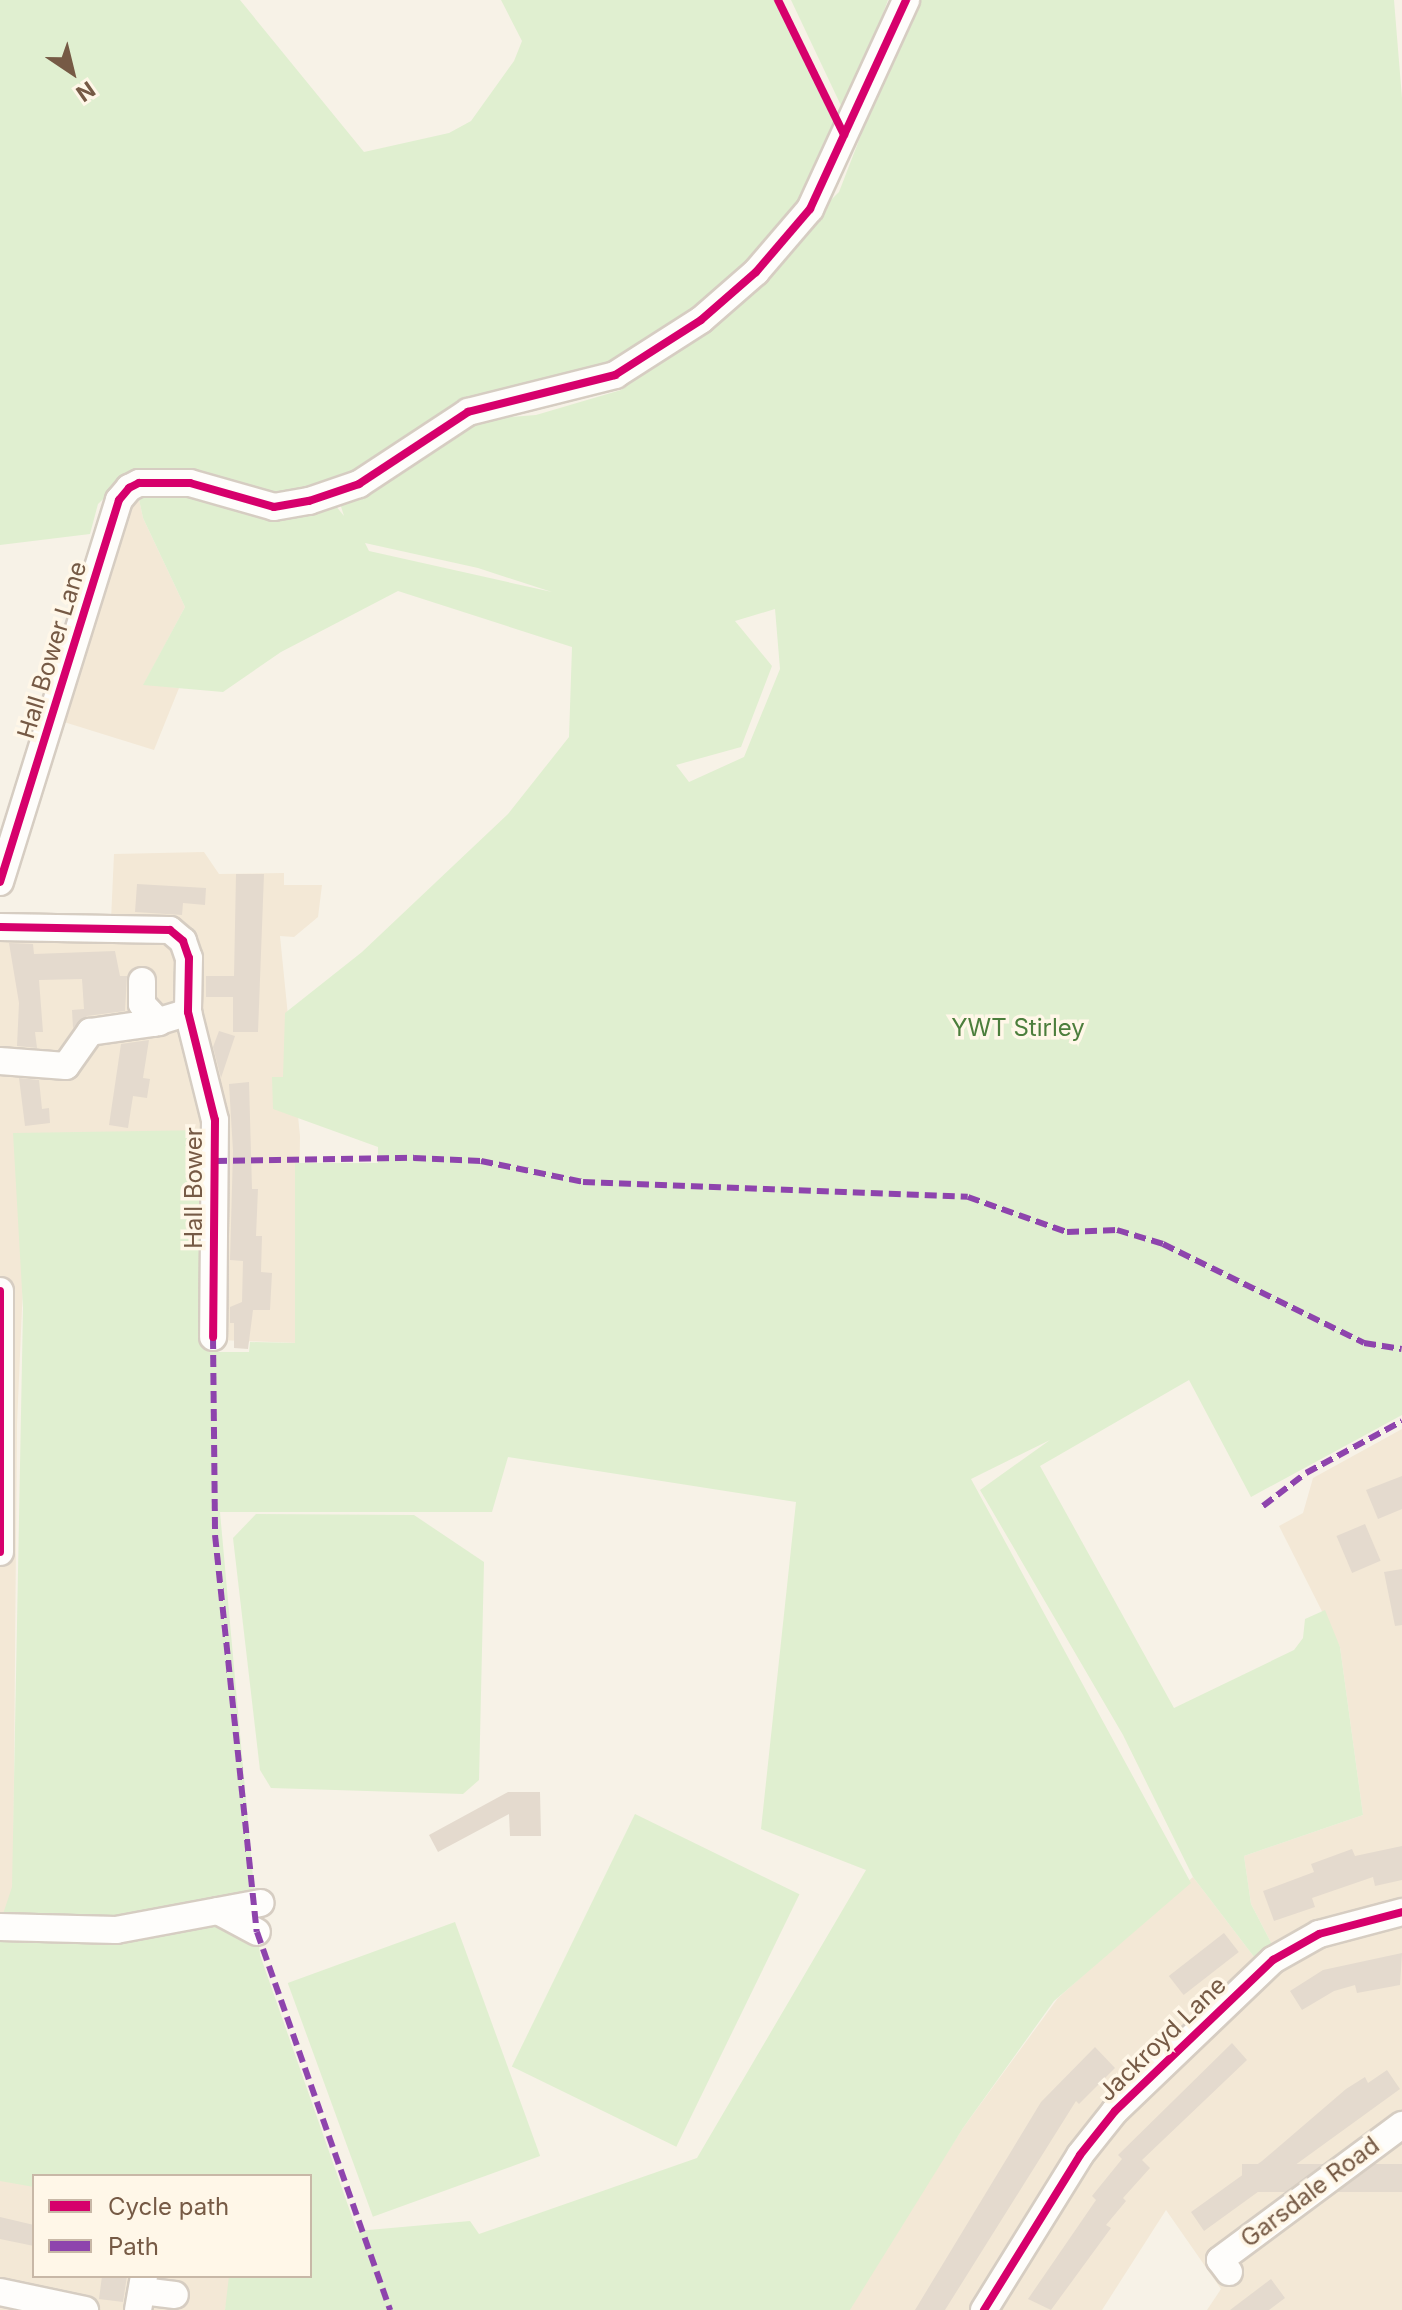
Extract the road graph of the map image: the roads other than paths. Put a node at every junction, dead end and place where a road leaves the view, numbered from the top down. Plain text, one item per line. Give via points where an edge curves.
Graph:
1 (906, 0) edge
2 (0, 882) edge
3 (0, 927) edge
4 (142, 981) dead end
5 (188, 1012) junction
6 (159, 1022) junction
7 (0, 1061) edge
8 (0, 1291) edge
9 (213, 1337) dead end
10 (1, 1370) edge
11 (0, 1552) edge
12 (260, 1903) dead end
13 (218, 1911) junction
14 (1402, 1912) edge
15 (0, 1927) edge
16 (257, 1932) dead end
17 (1402, 2125) edge
18 (1221, 2261) dead end
19 (0, 2292) edge
20 (141, 2292) edge
21 (175, 2295) dead end
22 (85, 2310) edge
23 (984, 2310) edge

1 - 2 street, Hall Bower Lane via 810,209 756,272 701,320 615,375 468,412 359,484 309,501 274,507 190,483 139,483 119,500
3 - 5 street, Hall Bower via 170,930 183,941 189,958
4 - 6 street via 142,1004
5 - 6 street
5 - 9 street, Hall Bower via 215,1120
6 - 7 street via 90,1032 66,1066
8 - 10 street
10 - 11 street
12 - 13 street
13 - 15 street via 116,1930
13 - 16 street
14 - 23 street, Jackroyd Lane via 1319,1934 1273,1960 1115,2111 1080,2155
17 - 18 street, Garsdale Road
19 - 22 street
20 - 21 street

